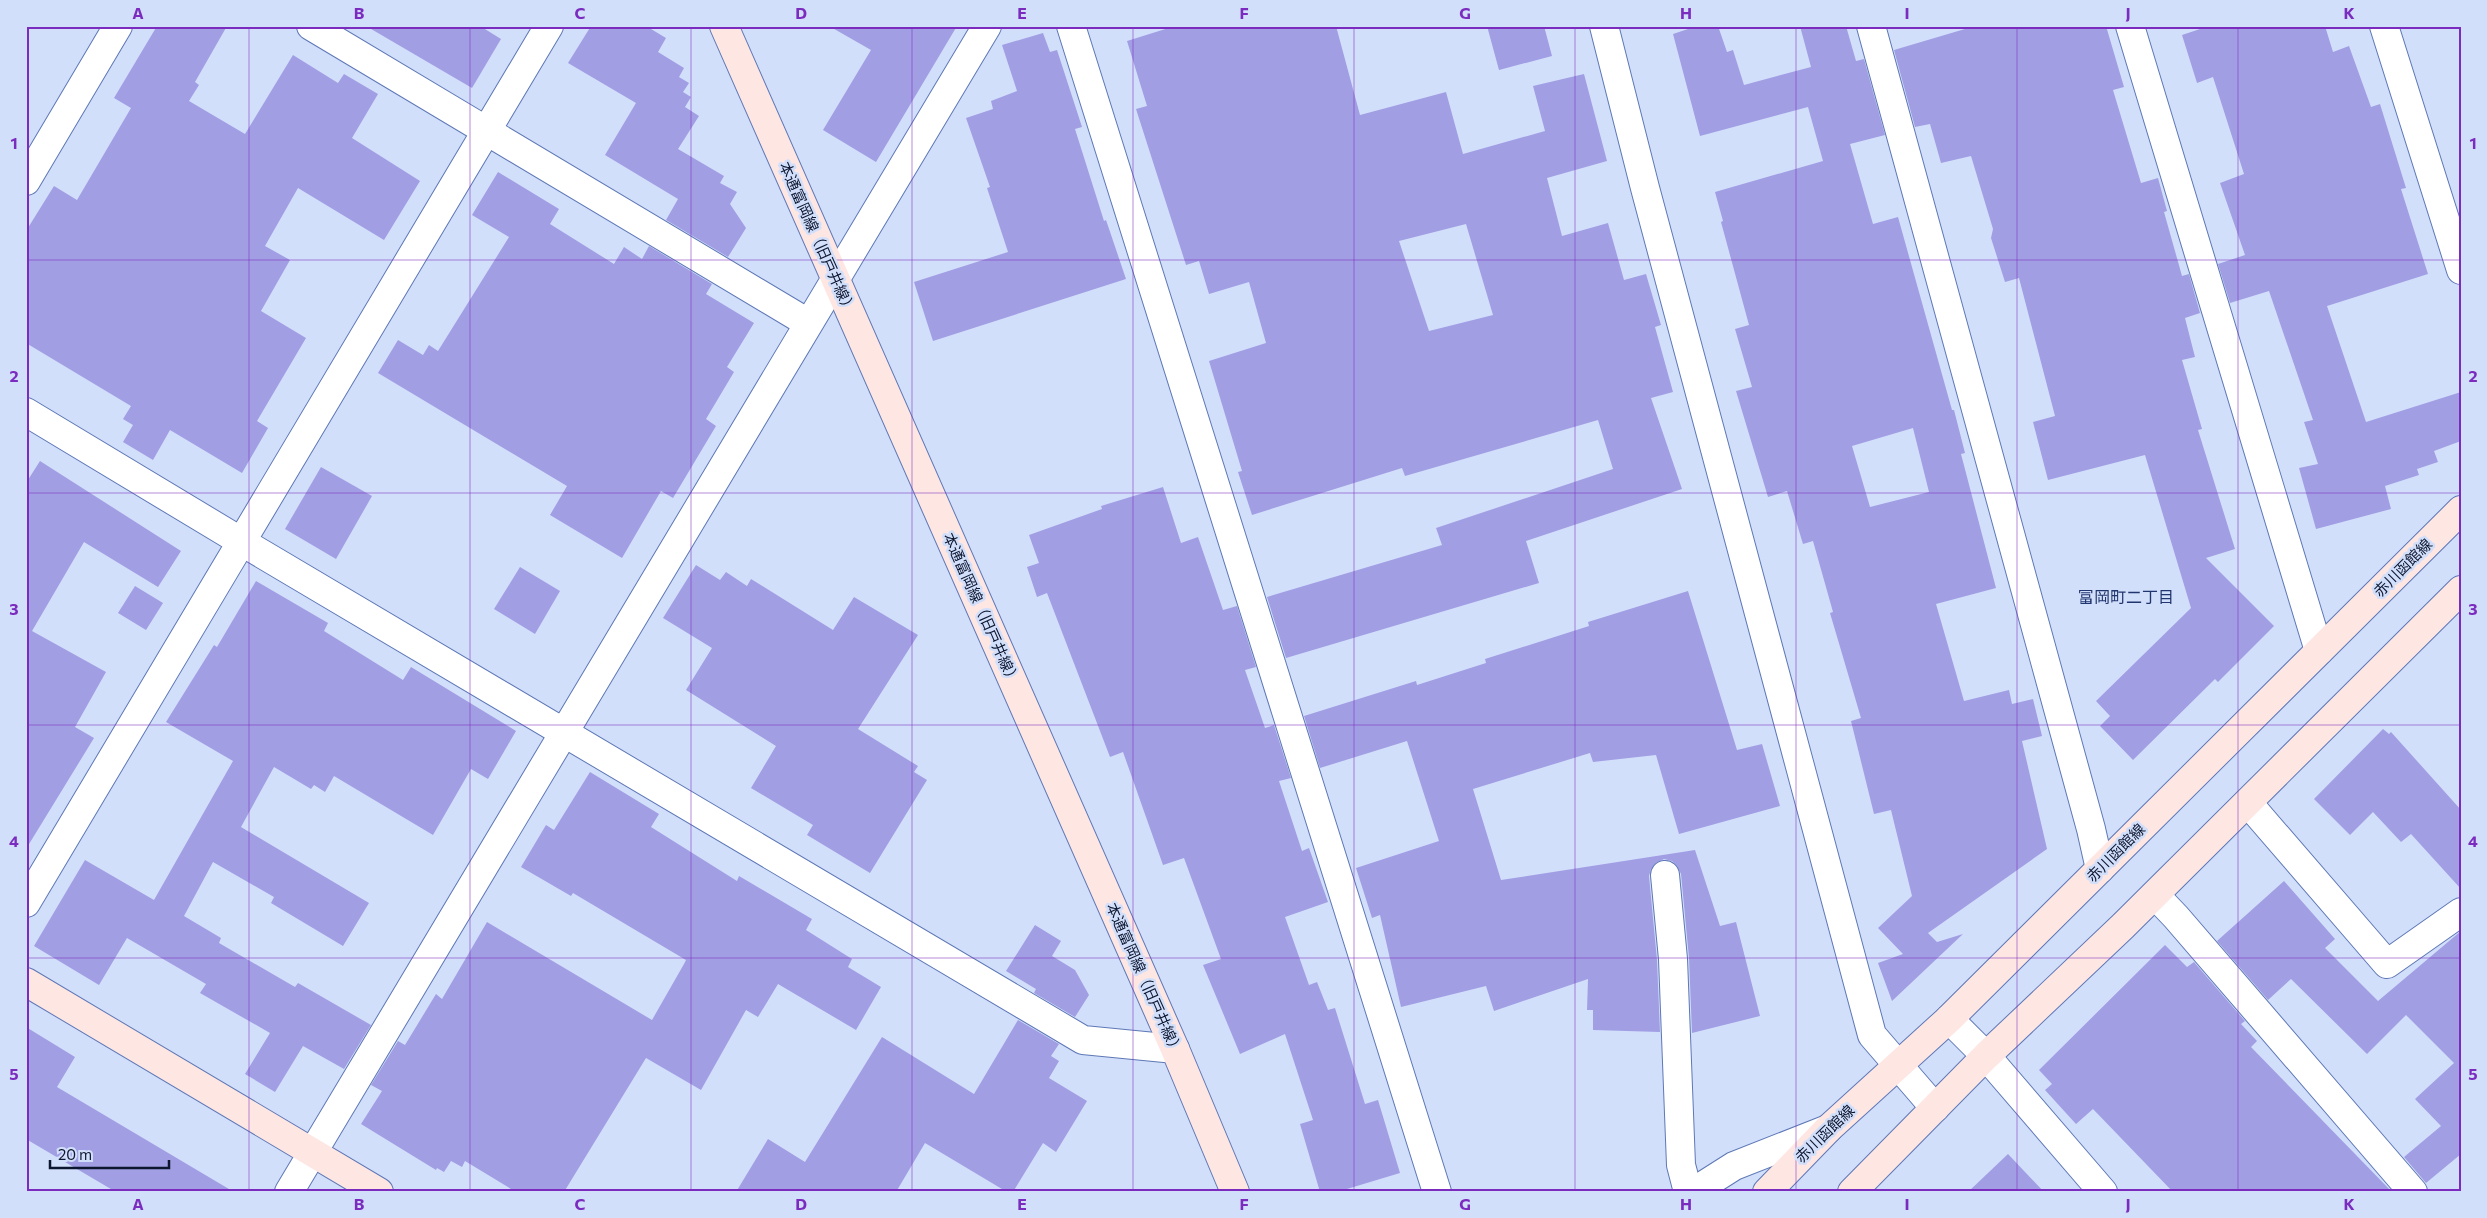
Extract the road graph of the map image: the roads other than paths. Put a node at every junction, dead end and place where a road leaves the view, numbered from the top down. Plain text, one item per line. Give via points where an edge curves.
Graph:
1 (118, 26) edge
2 (311, 26) edge
3 (550, 26) edge
4 (724, 26) edge
5 (988, 26) edge
6 (1071, 26) edge
7 (1604, 26) edge
8 (2130, 26) edge
9 (2384, 26) edge
10 (1879, 30) edge
11 (486, 132) junction
12 (26, 181) edge
13 (2461, 270) edge
14 (835, 279) junction
15 (808, 323) junction
16 (26, 412) edge
17 (2461, 510) edge
18 (242, 542) junction
19 (2461, 590) edge
20 (2320, 651) junction
21 (563, 732) junction
22 (2248, 802) junction
23 (2100, 870) junction
24 (1665, 875) dead end
25 (2154, 895) junction
26 (26, 903) edge
27 (2461, 912) edge
28 (26, 982) edge
29 (1949, 1019) junction
30 (1175, 1049) junction
31 (1986, 1056) junction
32 (1898, 1067) junction
33 (1934, 1108) junction
34 (1828, 1129) junction
35 (312, 1152) junction
36 (289, 1192) edge
37 (379, 1192) edge
38 (1235, 1192) edge
39 (1437, 1192) edge
40 (1688, 1192) edge
41 (1693, 1192) edge
42 (1767, 1192) edge
43 (1852, 1192) edge
44 (2103, 1192) edge
45 (2413, 1192) edge

1 - 12 street
2 - 11 street
3 - 11 street
4 - 14 main road, 本通富岡線（旧戸井線）
5 - 14 street
6 - 39 street
7 - 32 street via 1872,1035
8 - 20 street
9 - 13 street
10 - 23 street
11 - 15 street
11 - 18 street
14 - 15 street
14 - 30 main road, 本通富岡線（旧戸井線）
15 - 21 street
16 - 18 street
17 - 20 main road, 赤川函館線
18 - 21 street
18 - 26 street
19 - 22 main road
20 - 23 main road, 赤川函館線
21 - 30 street via 1083,1040
21 - 35 street
22 - 25 main road
22 - 27 street via 2387,964
23 - 29 main road, 赤川函館線
24 - 40 street via 1673,959 1681,1165
25 - 31 main road
25 - 45 street
28 - 35 main road
29 - 31 street
29 - 32 main road, 赤川函館線
30 - 38 main road, 本通富岡線（旧戸井線）
31 - 33 main road
31 - 44 street
32 - 33 street
32 - 34 main road, 赤川函館線
33 - 43 main road
34 - 41 street via 1734,1166
34 - 42 main road, 赤川函館線
35 - 36 street
35 - 37 main road

